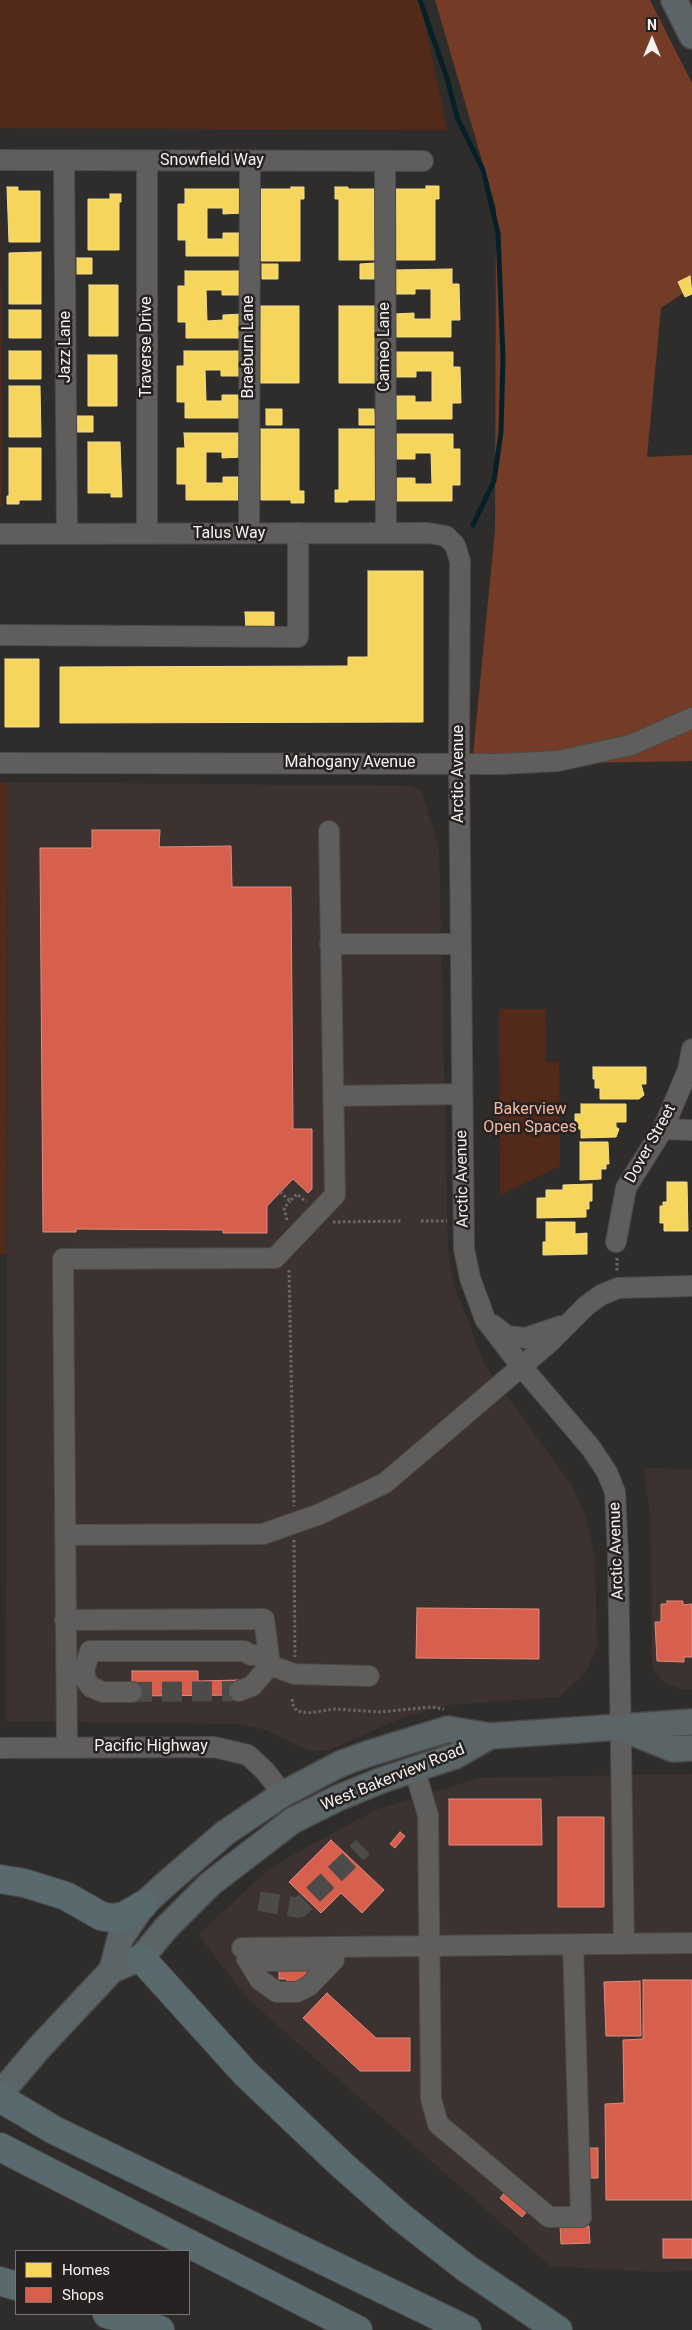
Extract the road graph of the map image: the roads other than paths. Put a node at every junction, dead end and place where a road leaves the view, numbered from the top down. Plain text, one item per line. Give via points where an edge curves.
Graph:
1 (674, 0) edge
2 (692, 36) edge
3 (0, 160) edge
4 (64, 161) junction
5 (147, 161) junction
6 (250, 161) junction
7 (385, 161) junction
8 (423, 162) dead end
9 (0, 534) edge
10 (67, 534) junction
11 (147, 534) junction
12 (249, 534) junction
13 (298, 534) junction
14 (386, 534) junction
15 (455, 544) joint
16 (0, 635) edge
17 (692, 718) edge
18 (0, 763) edge
19 (459, 763) junction
20 (329, 831) dead end
21 (330, 944) junction
22 (461, 944) junction
23 (692, 1049) edge
24 (462, 1094) junction
25 (333, 1096) junction
26 (663, 1129) junction
27 (692, 1130) edge
28 (616, 1242) road end
29 (692, 1286) edge
30 (485, 1319) junction
31 (565, 1325) junction
32 (521, 1366) junction
33 (65, 1535) junction
34 (65, 1620) junction
35 (90, 1620) junction
36 (90, 1651) junction
37 (263, 1658) junction
38 (369, 1676) dead end
39 (239, 1691) tunnel mouth
40 (132, 1692) tunnel mouth
41 (692, 1722) edge
42 (619, 1727) junction
43 (490, 1736) junction
44 (67, 1746) junction
45 (0, 1748) edge
46 (692, 1748) edge
47 (414, 1768) junction
48 (283, 1794) junction
49 (0, 1879) edge
50 (143, 1905) junction
51 (692, 1943) edge
52 (624, 1944) junction
53 (573, 1945) junction
54 (430, 1946) junction
55 (242, 1948) dead end
56 (141, 1958) junction
57 (112, 1970) junction
58 (0, 2096) edge
59 (0, 2147) edge
60 (0, 2281) edge
61 (15, 2286) edge
62 (110, 2315) edge
63 (160, 2330) edge
64 (358, 2330) edge
65 (466, 2330) edge
66 (558, 2330) edge

1 - 2 main road
3 - 4 street, Snowfield Way
4 - 5 street, Snowfield Way
4 - 10 street, Jazz Lane
5 - 6 street, Snowfield Way
5 - 11 street, Traverse Drive
6 - 7 street, Snowfield Way
6 - 12 street, Braeburn Lane
7 - 8 street, Snowfield Way
7 - 14 street, Cameo Lane
9 - 10 street, Talus Way
10 - 11 street, Talus Way
11 - 12 street, Talus Way
12 - 13 street, Talus Way
13 - 14 street, Talus Way
13 - 16 street via 298,637
14 - 15 street, Talus Way via 446,536
15 - 19 street, Arctic Avenue via 460,561
17 - 19 street, Mahogany Avenue via 631,744 558,761
18 - 19 street, Mahogany Avenue
19 - 22 street, Arctic Avenue
20 - 21 street
21 - 22 street
21 - 25 street
22 - 24 street, Arctic Avenue
23 - 26 street, Dover Street via 688,1070
24 - 25 street
24 - 30 street, Arctic Avenue via 464,1249 470,1278
25 - 33 street via 335,1195 275,1258 62,1260
26 - 27 street
26 - 28 street, Dover Street via 626,1188
29 - 31 street via 627,1287 601,1296
30 - 31 street via 507,1336 526,1338
30 - 32 street, Arctic Avenue
31 - 32 street
32 - 33 street via 385,1483 320,1514 263,1534
32 - 42 street, Arctic Avenue via 591,1448 616,1492
33 - 34 street
34 - 35 street
34 - 44 street
35 - 36 street
35 - 37 street via 264,1619
36 - 37 street via 244,1651
36 - 40 street via 84,1670 92,1687 103,1692
37 - 38 street via 294,1674
37 - 39 street via 252,1686
41 - 42 main road, West Bakerview Road
42 - 43 main road, West Bakerview Road
42 - 46 main road, West Bakerview Road via 673,1749
42 - 52 street, Arctic Avenue
43 - 47 main road, West Bakerview Road via 455,1756
43 - 48 main road, West Bakerview Road via 448,1729 340,1764
44 - 45 street, Pacific Highway
44 - 48 street, Pacific Highway via 214,1747 248,1755
47 - 54 street via 428,1815
47 - 56 main road, West Bakerview Road via 338,1798 292,1822 210,1884
48 - 50 main road, West Bakerview Road via 225,1833
49 - 50 highway via 66,1896 101,1916 111,1918 124,1916
50 - 57 main road, West Bakerview Road via 120,1939
51 - 52 street
52 - 53 street
53 - 54 street
53 - 54 street via 581,2217 549,2217 438,2124 431,2099
54 - 55 street
56 - 57 main road, West Bakerview Road
56 - 66 highway via 245,2073 343,2166 466,2268
57 - 58 main road, West Bakerview Road via 39,2048
58 - 65 highway via 54,2130
59 - 64 highway
60 - 61 highway
62 - 63 highway

